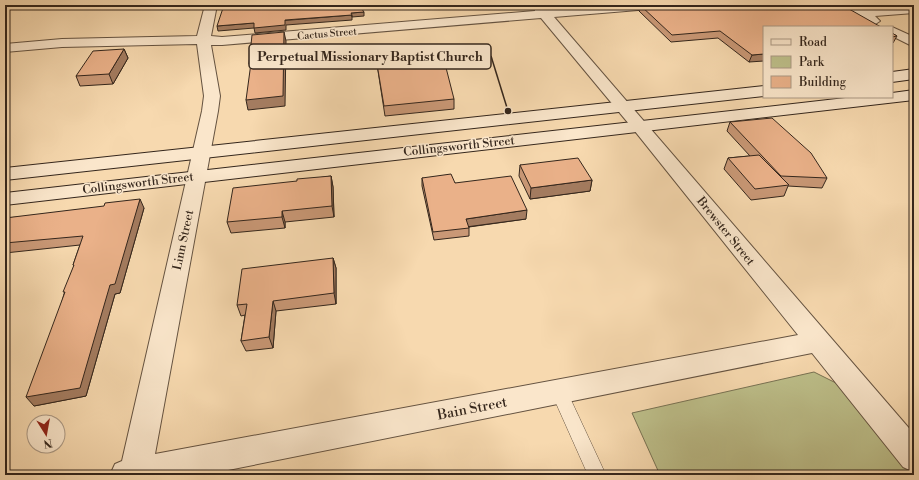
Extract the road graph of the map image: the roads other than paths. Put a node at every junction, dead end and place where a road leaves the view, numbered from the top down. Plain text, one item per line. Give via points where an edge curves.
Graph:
1 (211, 5) edge
2 (650, 5) edge
3 (843, 5) edge
4 (914, 9) edge
5 (541, 10) edge
6 (860, 14) junction
7 (882, 26) edge
8 (893, 32) edge
9 (203, 41) junction
10 (914, 43) edge
11 (5, 48) edge
12 (914, 74) edge
13 (893, 77) edge
14 (763, 91) edge
15 (914, 95) edge
16 (893, 97) edge
17 (887, 98) edge
18 (624, 106) junction
19 (640, 126) junction
20 (201, 152) junction
21 (5, 174) edge
22 (196, 176) junction
23 (5, 199) edge
24 (817, 342) junction
25 (559, 392) junction
26 (908, 443) edge
27 (132, 475) edge
28 (597, 475) edge

1 - 9 street, Linn Street
2 - 5 street, Cactus Street
3 - 6 street
4 - 6 street
5 - 9 street, Cactus Street via 281,36
5 - 18 street, Brewster Street
6 - 7 street
8 - 10 street
9 - 11 street, Cactus Street via 116,41
9 - 20 street, Linn Street via 212,96
12 - 13 street
14 - 18 street, Collingsworth Street
15 - 16 street, Collingsworth Street
17 - 19 street, Collingsworth Street
18 - 19 street, Brewster Street
18 - 20 street, Collingsworth Street
19 - 22 street, Collingsworth Street
19 - 24 street, Brewster Street
20 - 21 street, Collingsworth Street
20 - 22 street, Linn Street
22 - 23 street, Collingsworth Street
22 - 27 street, Linn Street
24 - 25 street, Bain Street
24 - 26 street, Brewster Street
25 - 27 street, Bain Street
25 - 28 lane

